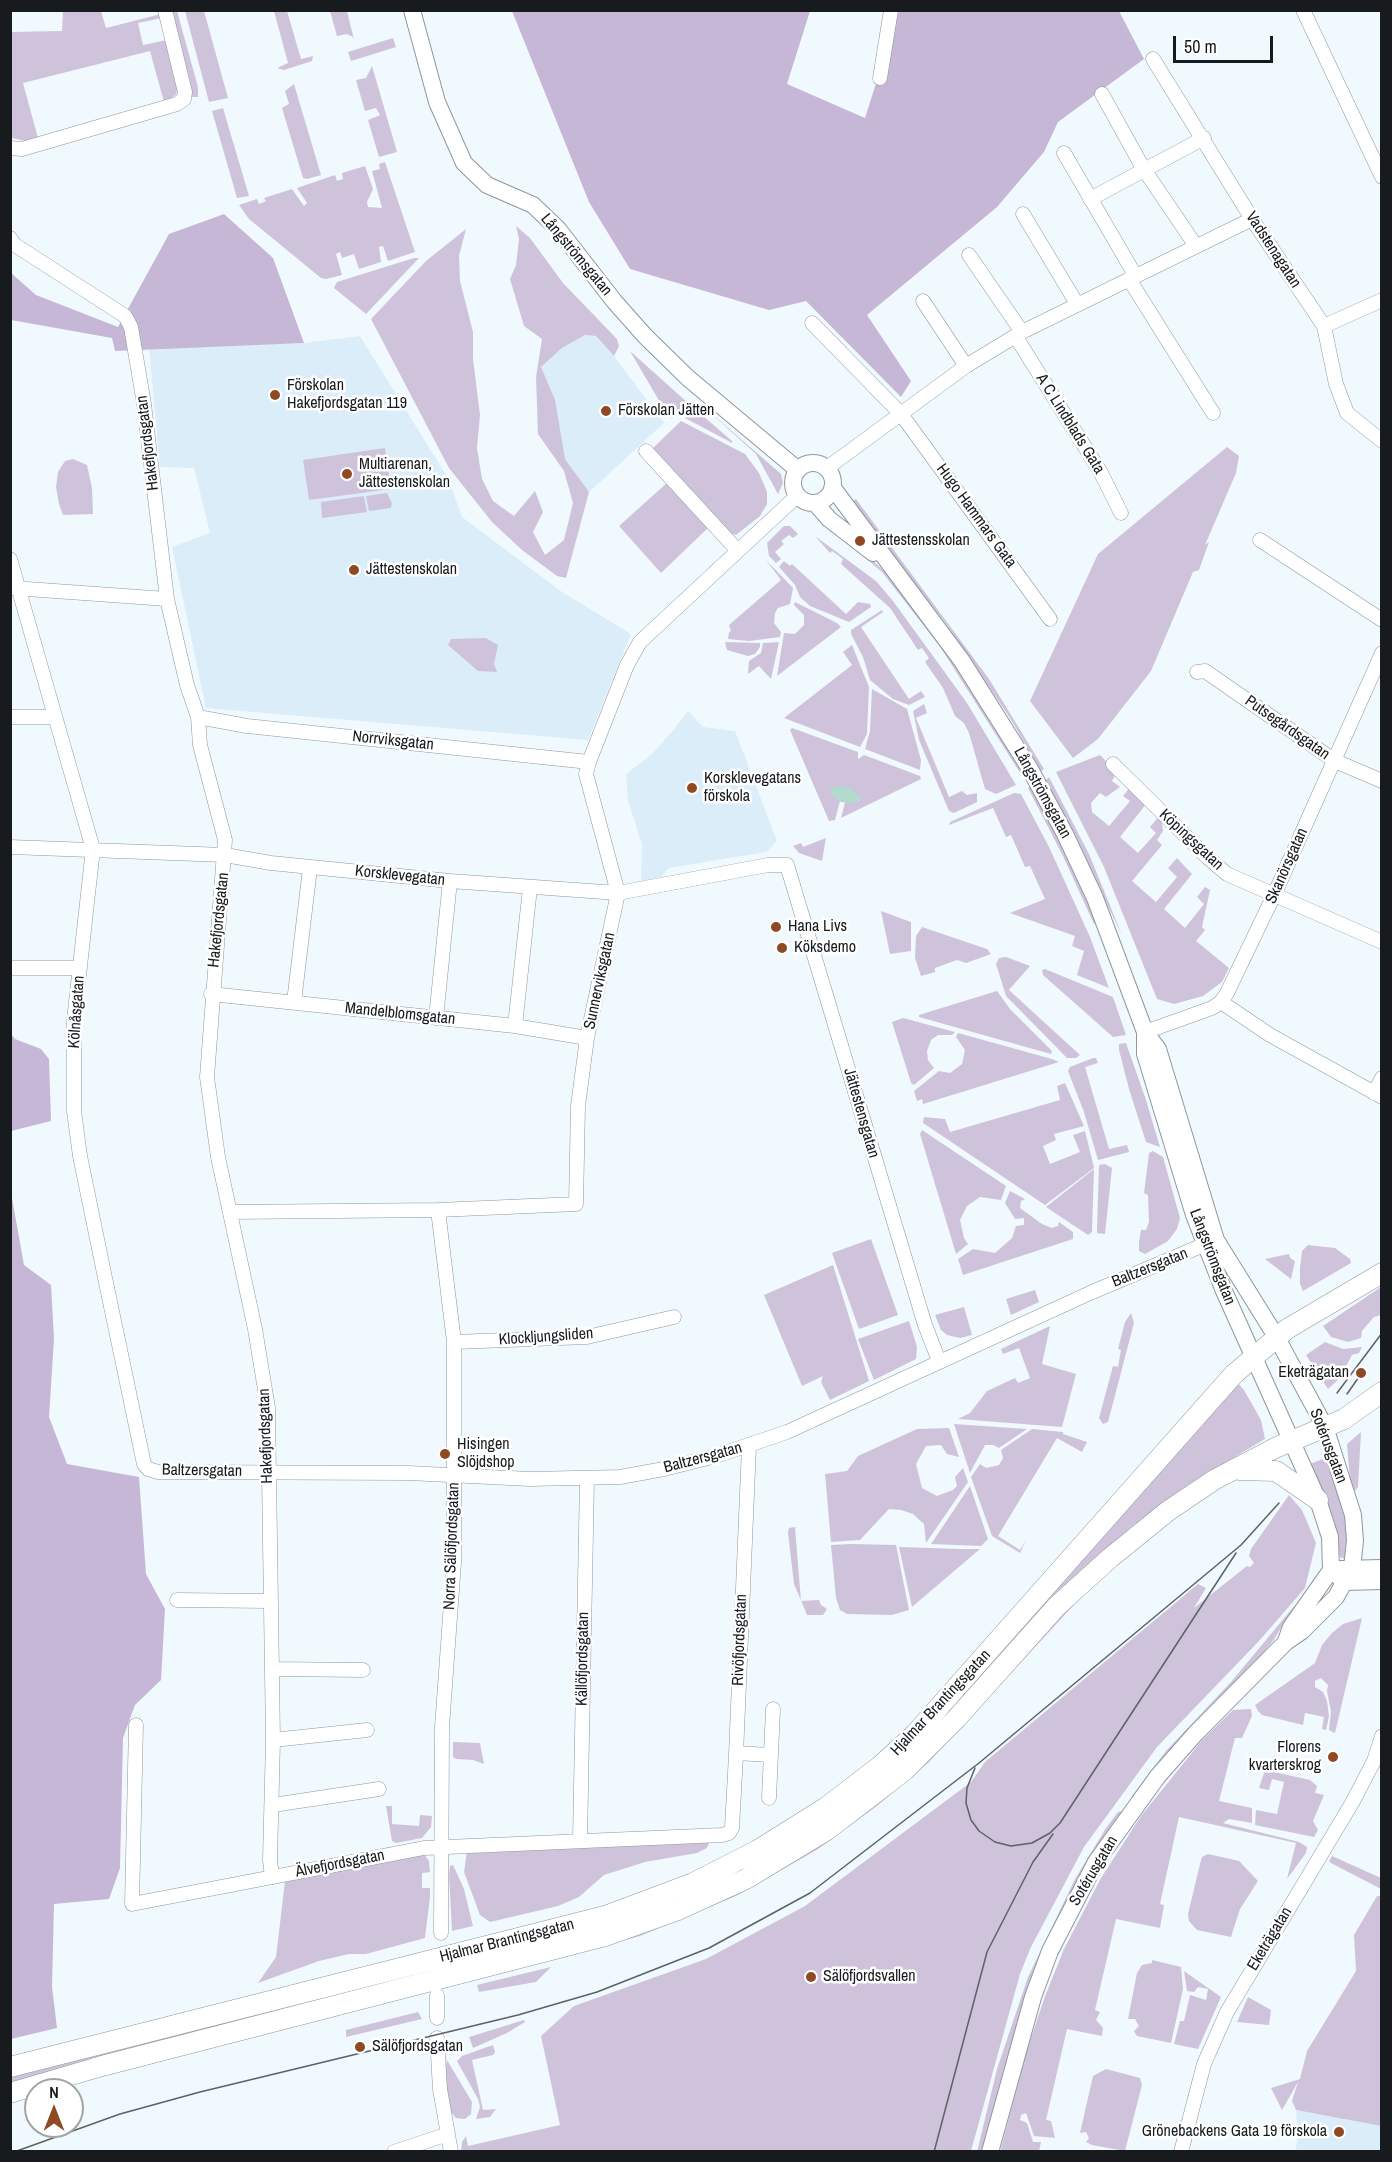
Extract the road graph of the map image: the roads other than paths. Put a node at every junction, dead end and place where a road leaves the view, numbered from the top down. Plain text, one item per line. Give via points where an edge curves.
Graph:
1 (165, 10) edge
2 (412, 10) edge
3 (891, 10) edge
4 (1304, 10) edge
5 (1153, 59) dead end
6 (880, 78) dead end
7 (1102, 94) dead end
8 (1204, 138) junction
9 (10, 148) edge
10 (1064, 153) dead end
11 (1143, 168) junction
12 (1382, 177) edge
13 (1090, 199) junction
14 (1023, 213) dead end
15 (1252, 219) junction
16 (10, 238) edge
17 (1196, 246) junction
18 (969, 255) dead end
19 (1132, 277) junction
20 (1382, 300) edge
21 (923, 301) dead end
22 (1077, 304) junction
23 (812, 324) dead end
24 (1324, 326) junction
25 (1019, 334) junction
26 (966, 366) junction
27 (1213, 413) dead end
28 (901, 414) junction
29 (1382, 441) edge
30 (646, 451) dead end
31 (827, 468) junction
32 (798, 470) junction
33 (833, 488) junction
34 (797, 496) junction
35 (816, 504) junction
36 (1121, 513) dead end
37 (1260, 540) dead end
38 (738, 551) junction
39 (10, 559) edge
40 (898, 576) junction
41 (15, 588) edge
42 (166, 599) junction
43 (1050, 619) dead end
44 (1382, 620) edge
45 (1382, 653) edge
46 (1197, 672) dead end
47 (10, 717) edge
48 (55, 717) junction
49 (198, 717) junction
50 (1335, 761) junction
51 (589, 762) junction
52 (1113, 764) dead end
53 (1382, 781) edge
54 (10, 847) edge
55 (93, 849) junction
56 (225, 855) junction
57 (787, 865) joint
58 (310, 868) junction
59 (450, 881) junction
60 (530, 888) junction
61 (618, 893) junction
62 (1275, 893) junction
63 (1382, 942) edge
64 (10, 968) edge
65 (80, 968) junction
66 (211, 994) junction
67 (294, 1002) junction
68 (1221, 1002) junction
69 (436, 1018) junction
70 (515, 1026) junction
71 (1145, 1032) junction
72 (587, 1038) junction
73 (1382, 1078) edge
74 (1378, 1095) edge
75 (438, 1209) junction
76 (230, 1212) junction
77 (1211, 1242) junction
78 (1382, 1273) edge
79 (674, 1317) dead end
80 (1277, 1338) junction
81 (454, 1342) junction
82 (1253, 1357) junction
83 (939, 1361) junction
84 (1382, 1392) edge
85 (1325, 1427) junction
86 (1290, 1441) junction
87 (749, 1446) junction
88 (148, 1469) joint
89 (1233, 1470) junction
90 (268, 1472) junction
91 (454, 1476) junction
92 (587, 1479) junction
93 (1318, 1500) junction
94 (1382, 1568) edge
95 (1331, 1570) junction
96 (1348, 1575) junction
97 (1382, 1581) edge
98 (177, 1600) dead end
99 (270, 1602) junction
100 (1286, 1642) junction
101 (272, 1669) junction
102 (363, 1670) dead end
103 (772, 1708) dead end
104 (136, 1725) dead end
105 (368, 1730) dead end
106 (1382, 1736) edge
107 (273, 1740) junction
108 (736, 1753) junction
109 (770, 1755) junction
110 (1378, 1763) edge
111 (379, 1789) dead end
112 (769, 1798) dead end
113 (273, 1804) junction
114 (729, 1833) joint
115 (580, 1840) junction
116 (442, 1847) junction
117 (272, 1877) junction
118 (441, 1933) dead end
119 (437, 1995) dead end
120 (437, 2018) dead end
121 (437, 2038) dead end
122 (10, 2067) edge
123 (10, 2093) edge
124 (447, 2134) junction
125 (394, 2151) edge
126 (451, 2151) edge
127 (990, 2151) edge
128 (1181, 2151) edge

1 - 9 street via 184,99 33,146
2 - 32 street, Långströmsgatan via 437,102 464,163 487,185 533,205 558,229 614,302 661,352
3 - 6 street
4 - 12 street
5 - 8 street, Vadstenagatan
7 - 11 street
8 - 11 street via 1157,165
8 - 15 street, Vadstenagatan
10 - 13 street
11 - 13 street
11 - 17 street
13 - 19 street
14 - 22 street
15 - 17 street
15 - 24 street, Vadstenagatan
16 - 42 street, Hakefjordsgatan via 125,316 131,327 144,404
17 - 19 street
18 - 25 street, A C Lindblads Gata
19 - 22 street
19 - 27 street
20 - 24 street
21 - 26 street
22 - 25 street
23 - 28 street, Hugo Hammars Gata
24 - 29 street, Vadstenagatan via 1342,404 1347,413
25 - 26 street
25 - 36 street, A C Lindblads Gata
26 - 28 street
28 - 31 street
28 - 43 street, Hugo Hammars Gata
30 - 38 street
31 - 32 street via 815,463
31 - 33 street, Långströmsgatan
32 - 34 street via 793,484
33 - 35 street via 825,500
33 - 40 street, Långströmsgatan
34 - 35 street, Långströmsgatan
34 - 38 street, Sunnerviksgatan
35 - 40 street, Långströmsgatan
37 - 44 street
38 - 51 street, Sunnerviksgatan via 640,642
39 - 41 street, Kölnåsgatan
40 - 71 street, Långströmsgatan via 962,662 1041,788 1095,898
41 - 42 street
41 - 48 street, Kölnåsgatan
42 - 49 street, Hakefjordsgatan via 186,685
45 - 50 street, Skanörsgatan
46 - 50 street, Putsegårdsgatan via 1205,671
47 - 48 street
48 - 55 street, Kölnåsgatan
49 - 51 street, Norrviksgatan via 247,726
49 - 56 street, Hakefjordsgatan via 200,745 225,840
50 - 53 street, Putsegårdsgatan
50 - 62 street, Skanörsgatan
51 - 61 street, Sunnerviksgatan via 586,774
52 - 62 street, Köpingsgatan via 1217,867
54 - 55 street, Korsklevegatan
55 - 56 street, Korsklevegatan
55 - 65 street, Kölnåsgatan
56 - 58 street, Korsklevegatan
56 - 66 street, Hakefjordsgatan
57 - 61 street, Korsklevegatan via 768,865
57 - 83 street, Jättestensgatan
58 - 59 street, Korsklevegatan
58 - 67 street
59 - 60 street, Korsklevegatan
59 - 69 street
60 - 61 street, Korsklevegatan
60 - 70 street
61 - 72 street, Sunnerviksgatan
62 - 63 street, Köpingsgatan
62 - 68 street, Skanörsgatan
64 - 65 street
65 - 88 street, Kölnåsgatan via 73,1046 76,1129
66 - 67 street, Mandelblomsgatan
66 - 76 street, Hakefjordsgatan via 207,1077
67 - 69 street, Mandelblomsgatan
68 - 71 street
68 - 74 street via 1270,1035
69 - 70 street, Mandelblomsgatan
70 - 72 street, Mandelblomsgatan
71 - 77 street, Långströmsgatan via 1158,1049
72 - 75 street, Sunnerviksgatan via 578,1106 576,1204
73 - 74 street
75 - 76 street, Sunnerviksgatan
75 - 81 street, Norra Sälöfjordsgatan
76 - 90 street, Hakefjordsgatan via 265,1384
77 - 80 street, Långströmsgatan
77 - 82 street, Långströmsgatan
77 - 83 street, Baltzersgatan
78 - 80 main road, Hjalmar Brantingsgatan
79 - 81 street, Klockljungsliden via 588,1337
80 - 82 main road, Hjalmar Brantingsgatan
80 - 85 street, Sotérusgatan
81 - 91 street, Norra Sälöfjordsgatan
82 - 86 street, Långströmsgatan
82 - 122 main road, Hjalmar Brantingsgatan via 1195,1415 915,1733 838,1799 759,1850 693,1883 605,1916
83 - 87 street, Baltzersgatan
84 - 85 main road, Hjalmar Brantingsgatan via 1344,1419
85 - 86 main road, Hjalmar Brantingsgatan
85 - 96 street, Sotérusgatan via 1353,1515 1356,1541
86 - 89 main road, Hjalmar Brantingsgatan
86 - 93 street, Sotérusgatan
87 - 92 street, Baltzersgatan via 646,1473
87 - 108 street, Rivöfjordsgatan
88 - 90 street, Baltzersgatan
89 - 93 main road via 1276,1471
89 - 123 main road, Hjalmar Brantingsgatan via 1168,1511 1092,1573 939,1736 886,1786 827,1830 746,1879 678,1910 604,1936
90 - 91 street, Baltzersgatan
90 - 99 street, Hakefjordsgatan
91 - 92 street, Baltzersgatan
91 - 116 street, Norra Sälöfjordsgatan via 454,1562 442,1727
92 - 115 street, Källöfjordsgatan
93 - 95 street, Sotérusgatan via 1330,1537
94 - 96 street
95 - 96 street
95 - 100 street, Sotérusgatan via 1291,1627
96 - 97 street
96 - 100 street, Sotérusgatan via 1332,1601
98 - 99 street
99 - 101 street, Hakefjordsgatan
100 - 127 street, Sotérusgatan via 1158,1776 1096,1862 1050,1950
101 - 102 street
101 - 107 street, Hakefjordsgatan
103 - 109 street
104 - 117 street, Älvefjordsgatan via 132,1904
105 - 107 street
106 - 110 street, Eketrägatan
107 - 113 street, Hakefjordsgatan
108 - 109 street
108 - 114 street, Rivöfjordsgatan
109 - 112 street
110 - 128 street, Eketrägatan via 1227,2012 1204,2064
111 - 113 street
113 - 117 street, Hakefjordsgatan
114 - 115 street, Älvefjordsgatan
115 - 116 street, Älvefjordsgatan
116 - 117 street, Älvefjordsgatan
116 - 118 street, Norra Sälöfjordsgatan
119 - 120 street
121 - 124 street
124 - 125 street
124 - 126 street

